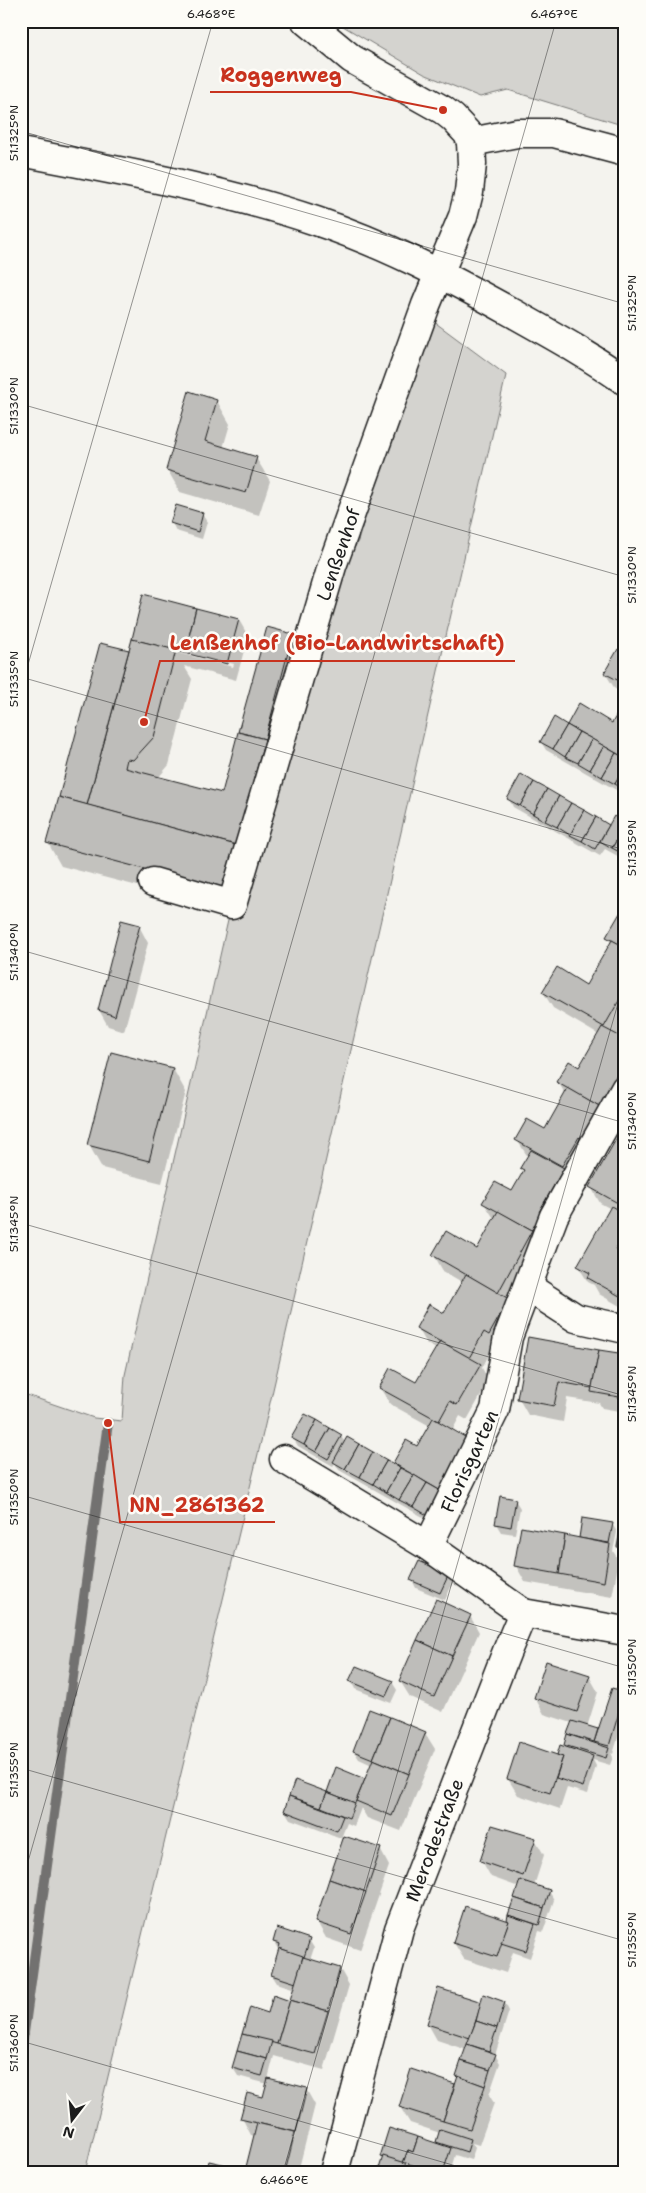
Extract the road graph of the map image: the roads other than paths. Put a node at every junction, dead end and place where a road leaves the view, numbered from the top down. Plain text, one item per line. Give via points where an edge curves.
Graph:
1 (306, 21) edge
2 (471, 142) junction
3 (21, 152) edge
4 (625, 152) edge
5 (441, 273) junction
6 (625, 381) edge
7 (153, 882) dead end
8 (625, 1089) edge
9 (528, 1287) junction
10 (625, 1329) edge
11 (284, 1460) dead end
12 (428, 1546) junction
13 (524, 1613) junction
14 (625, 1631) edge
15 (334, 2172) edge

1 - 2 street via 352,59 443,110 462,126
2 - 4 street via 517,133 554,133
2 - 5 street via 468,198
3 - 5 street via 209,191 278,209 354,234
5 - 6 street via 595,359
5 - 7 street, Lenßenhof via 426,305 332,566 232,905
8 - 9 street, Florisgarten via 554,1216
9 - 10 street via 576,1318
9 - 12 street, Florisgarten via 508,1337 496,1410
11 - 12 street
12 - 13 street
13 - 14 street
13 - 15 street, Merodestraße via 399,1928

